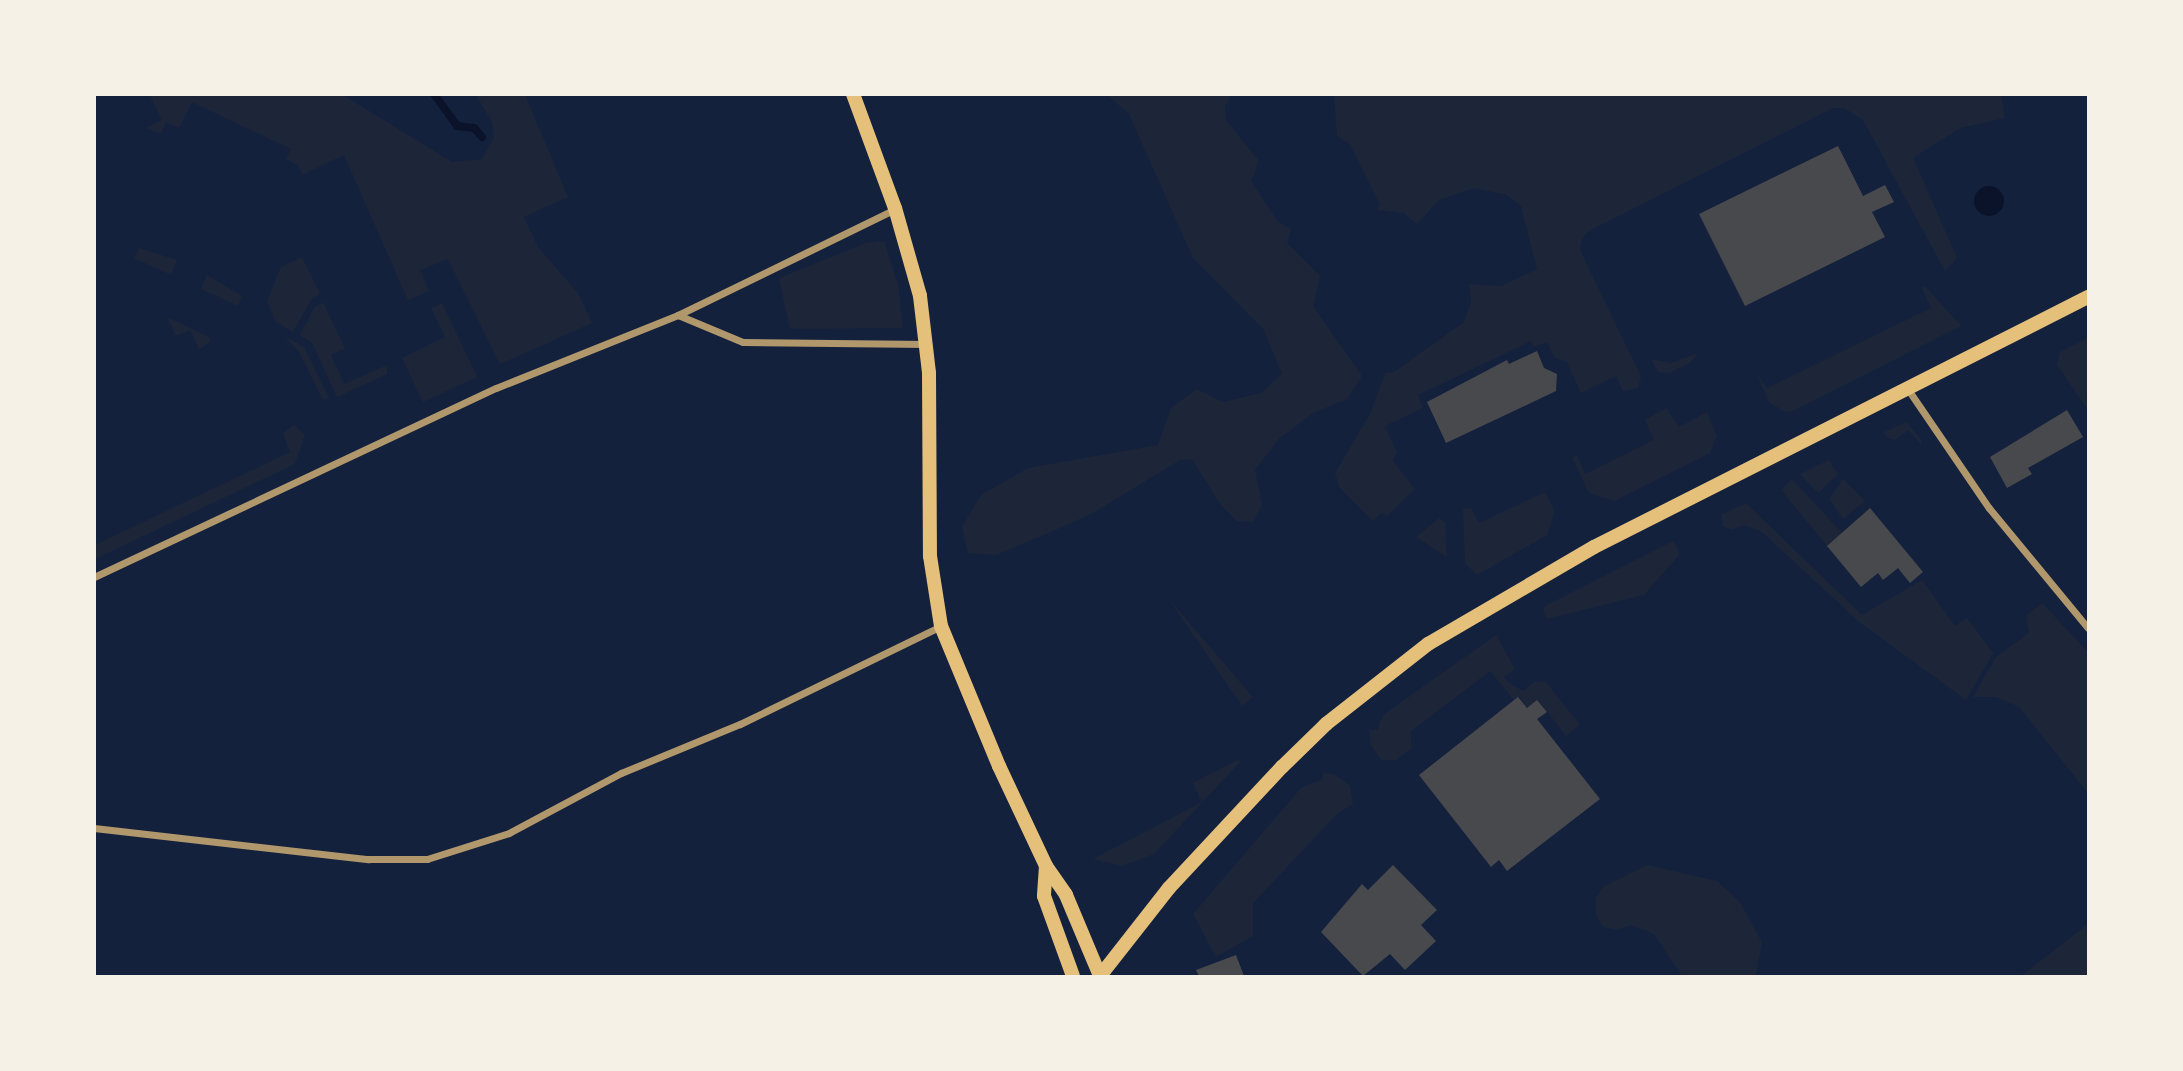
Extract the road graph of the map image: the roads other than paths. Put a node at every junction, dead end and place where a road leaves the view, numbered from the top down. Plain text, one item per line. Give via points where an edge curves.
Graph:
1 (853, 94) edge
2 (895, 208) junction
3 (2088, 297) edge
4 (678, 315) junction
5 (927, 344) junction
6 (1907, 388) junction
7 (94, 577) edge
8 (941, 626) junction
9 (2088, 628) edge
10 (94, 828) edge
11 (1046, 866) junction
12 (1073, 976) edge
13 (1100, 976) edge

1 - 2 main road
2 - 4 street
2 - 5 main road via 920,296
3 - 6 main road
4 - 5 street via 743,342
4 - 7 street via 496,388
5 - 8 main road via 930,556
6 - 9 street via 1989,508
6 - 13 main road via 1594,547 1427,644 1326,723 1282,767 1169,888
8 - 10 street via 740,724 621,773 509,833 427,859 368,859
8 - 11 main road via 960,680
11 - 12 main road via 1044,895
11 - 13 main road via 1066,895

